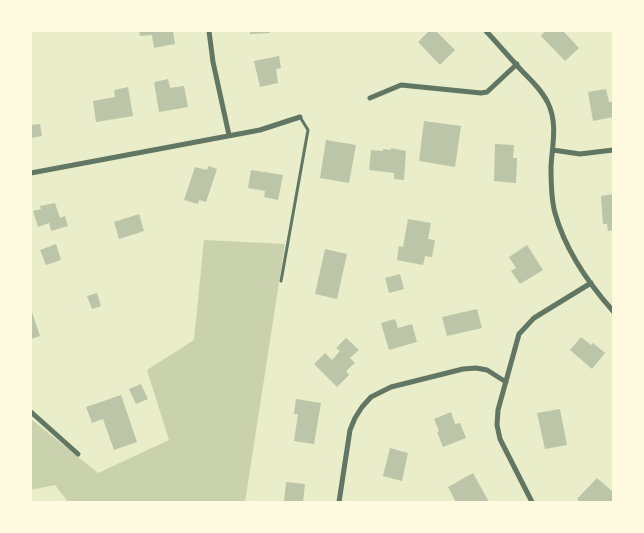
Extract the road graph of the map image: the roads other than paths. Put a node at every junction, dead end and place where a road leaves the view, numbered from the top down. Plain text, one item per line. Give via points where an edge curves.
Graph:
1 (209, 31) edge
2 (486, 31) edge
3 (516, 64) junction
4 (370, 98) dead end
5 (300, 117) joint
6 (229, 135) junction
7 (553, 150) junction
8 (613, 150) edge
9 (31, 173) edge
10 (281, 281) dead end
11 (591, 282) junction
12 (613, 311) edge
13 (506, 382) junction
14 (31, 412) edge
15 (78, 454) dead end
16 (339, 502) edge
17 (532, 502) edge

1 - 6 street
2 - 3 street
3 - 4 street via 487,92 401,85
3 - 7 street via 540,90 552,112
5 - 6 street via 260,130
5 - 10 lane via 308,130
6 - 9 street
7 - 8 street via 580,154
7 - 11 street via 554,212 573,254
11 - 12 street
11 - 13 street via 524,327 519,334
13 - 16 street via 488,370 462,369 391,387 372,397 354,418 350,430
13 - 17 street via 498,410 500,439
14 - 15 street

